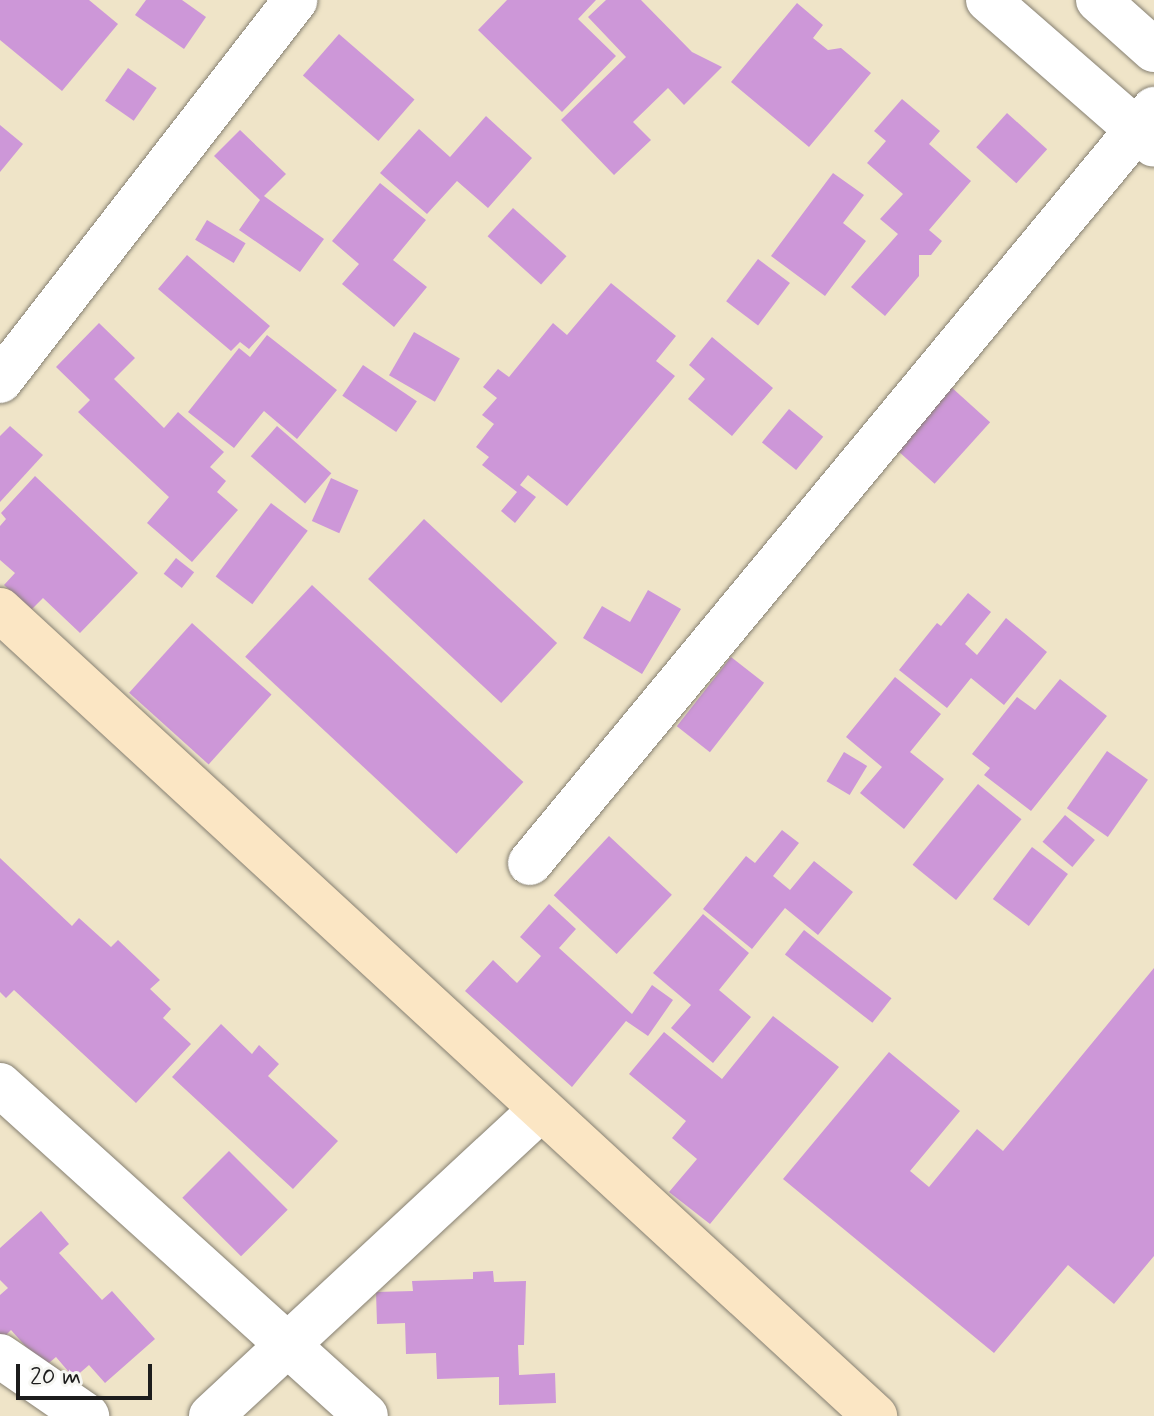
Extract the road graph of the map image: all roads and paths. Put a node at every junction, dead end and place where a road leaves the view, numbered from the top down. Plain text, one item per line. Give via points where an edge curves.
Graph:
1 (296, 0) edge
2 (988, 0) edge
3 (1098, 0) edge
4 (1154, 50) edge
5 (1148, 128) edge
6 (0, 381) edge
7 (0, 610) edge
8 (530, 863) dead end
9 (0, 1085) edge
10 (541, 1109) junction
11 (285, 1347) junction
12 (0, 1356) edge
13 (87, 1416) edge
14 (211, 1416) edge
15 (366, 1416) edge
16 (875, 1416) edge

1 - 6 street
2 - 5 street
3 - 4 street
5 - 8 street
7 - 10 main road
9 - 11 street
10 - 11 street
10 - 16 main road
11 - 14 street
11 - 15 street
12 - 13 street

